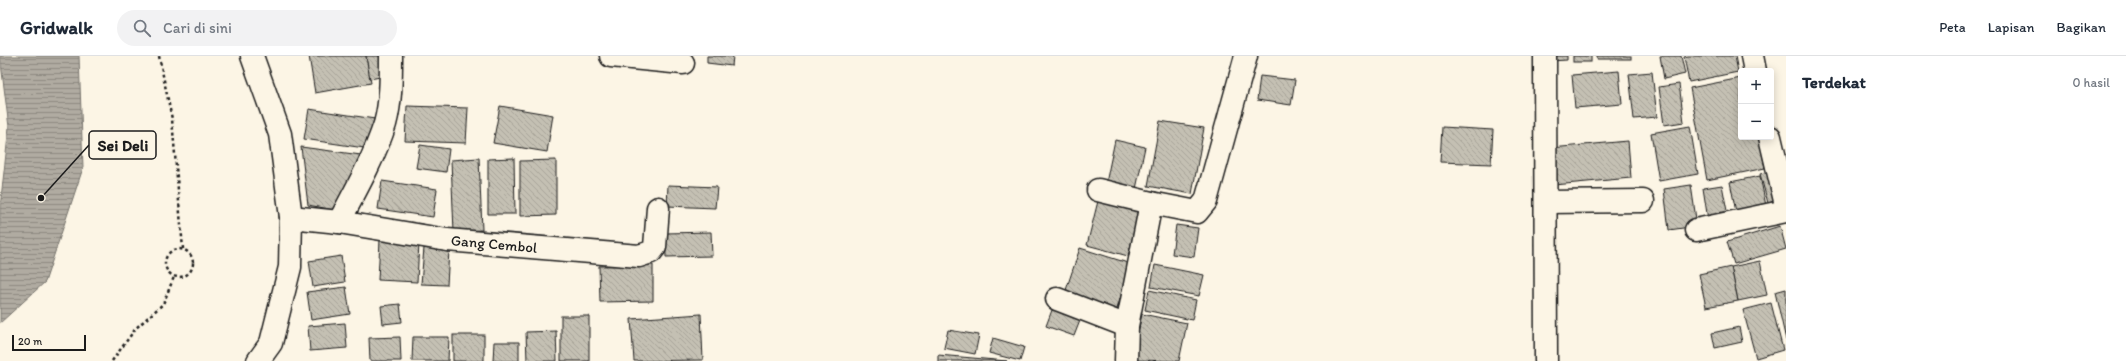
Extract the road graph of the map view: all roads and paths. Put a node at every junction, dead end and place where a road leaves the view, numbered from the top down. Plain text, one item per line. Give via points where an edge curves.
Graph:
1 (159, 56) edge
2 (252, 56) edge
3 (392, 56) edge
4 (622, 56) edge
5 (1246, 56) edge
6 (1545, 56) edge
7 (1752, 56) edge
8 (683, 63) dead end
9 (1754, 68) edge
10 (1771, 140) edge
11 (1098, 190) dead end
12 (1643, 201) dead end
13 (1546, 202) junction
14 (1150, 203) junction
15 (1786, 205) edge
16 (658, 208) dead end
17 (1786, 211) edge
18 (291, 217) junction
19 (339, 222) junction
20 (1696, 230) dead end
21 (183, 249) junction
22 (174, 277) junction
23 (1057, 299) dead end
24 (1127, 326) junction
25 (112, 361) edge
26 (258, 361) edge
27 (1126, 361) edge
28 (1546, 361) edge

1 - 21 path via 172,119
2 - 18 street via 280,134
3 - 19 street via 385,122 372,160
4 - 8 street
5 - 14 street via 1206,201 1197,212
6 - 13 street
7 - 9 street
10 - 15 street
11 - 14 street
12 - 13 street
13 - 28 street
14 - 24 street
16 - 19 street, Gang Cembol via 655,247 651,252 639,256 447,240
17 - 20 street
18 - 19 street, Gang Cembol
18 - 26 street via 290,267 271,343
21 - 22 path via 171,251 166,256 165,268
21 - 22 path via 190,253 193,268 189,274
22 - 25 path via 163,304 136,328
23 - 24 street
24 - 27 street

